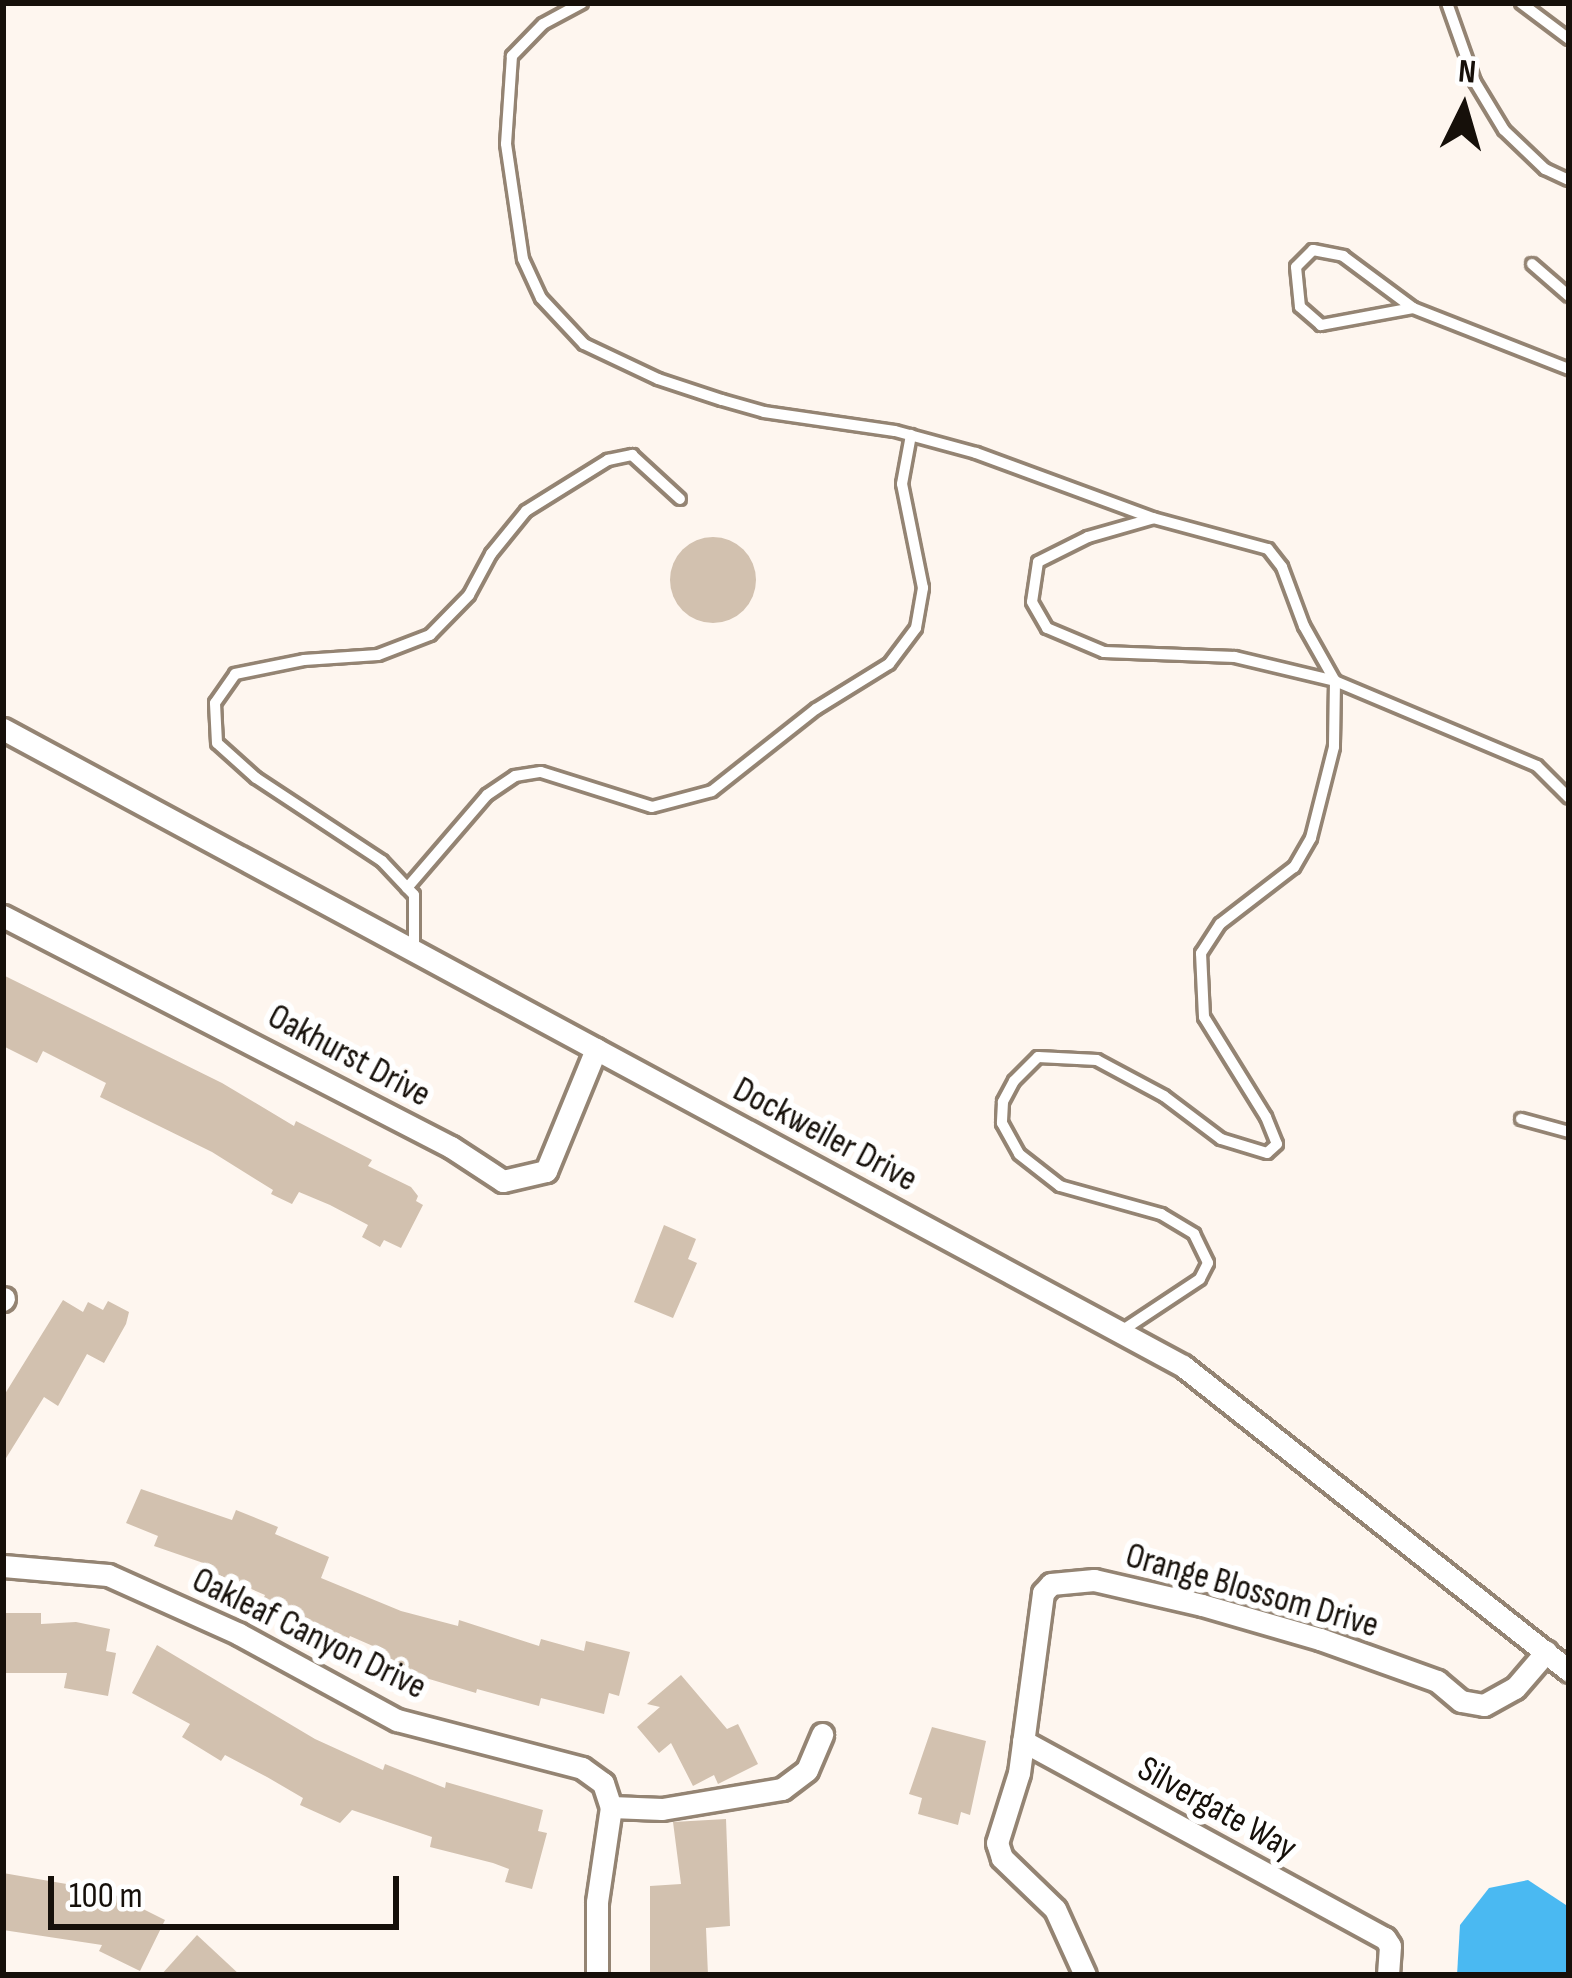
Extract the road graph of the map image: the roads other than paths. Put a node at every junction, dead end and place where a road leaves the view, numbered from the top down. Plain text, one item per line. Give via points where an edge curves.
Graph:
1 (582, 3) edge
2 (1447, 3) edge
3 (1521, 3) edge
4 (1569, 39) edge
5 (1569, 180) edge
6 (1532, 264) dead end
7 (1569, 296) edge
8 (1413, 308) junction
9 (1569, 369) edge
10 (911, 436) junction
11 (680, 499) dead end
12 (1153, 518) junction
13 (1335, 681) junction
14 (3, 729) edge
15 (1569, 798) edge
16 (407, 888) junction
17 (3, 916) edge
18 (413, 950) junction
19 (596, 1048) junction
20 (1521, 1119) dead end
21 (1569, 1132) edge
22 (1120, 1332) junction
23 (3, 1566) edge
24 (1546, 1652) junction
25 (1567, 1667) edge
26 (822, 1735) dead end
27 (1023, 1741) junction
28 (611, 1807) junction
29 (597, 1975) edge
30 (1085, 1975) edge
31 (1388, 1975) edge

1 - 10 lane via 543,24 512,56 506,144 523,259 541,298 584,344 658,380 764,412
2 - 5 lane via 1475,82 1504,130
3 - 4 lane
6 - 7 lane
8 - 8 lane via 1321,325 1300,307 1296,267 1313,250 1343,256
8 - 9 lane
10 - 12 lane
10 - 16 lane via 902,484 923,588 916,628 889,664 712,790 652,807 541,772 515,776 487,795
11 - 16 lane via 632,455 608,460 526,511 469,596 430,635 377,655 235,674 215,703 217,742 256,778 382,861
12 - 13 lane via 1268,550
12 - 13 lane via 1038,562 1032,602 1047,628 1104,652 1235,657
13 - 15 lane via 1537,766
13 - 22 lane via 1334,747 1311,838 1294,867 1220,924 1201,953 1204,1018 1277,1144 1267,1154 1221,1139 1097,1060 1038,1057 1004,1102 1003,1123 1019,1154 1060,1186 1161,1214 1194,1234 1208,1263 1200,1279
14 - 18 street, Dockweiler Drive
16 - 18 lane via 414,895
17 - 19 street, Oakhurst Drive via 503,1181 546,1172
18 - 19 street, Dockweiler Drive
19 - 22 street, Dockweiler Drive
20 - 21 lane
22 - 24 street, Dockweiler Drive via 1183,1366
23 - 28 street, Oakleaf Canyon Drive via 108,1576 239,1634 397,1720 582,1768 603,1783
24 - 25 street, Dockweiler Drive
24 - 27 street, Orange Blossom Drive via 1515,1688 1484,1705 1320,1639 1073,1578 1042,1593
26 - 28 street via 807,1770 782,1789 662,1810
27 - 30 street, Orange Blossom Drive via 999,1852 1055,1909
27 - 31 street, Silvergate Way via 1390,1943
28 - 29 street via 597,1902

